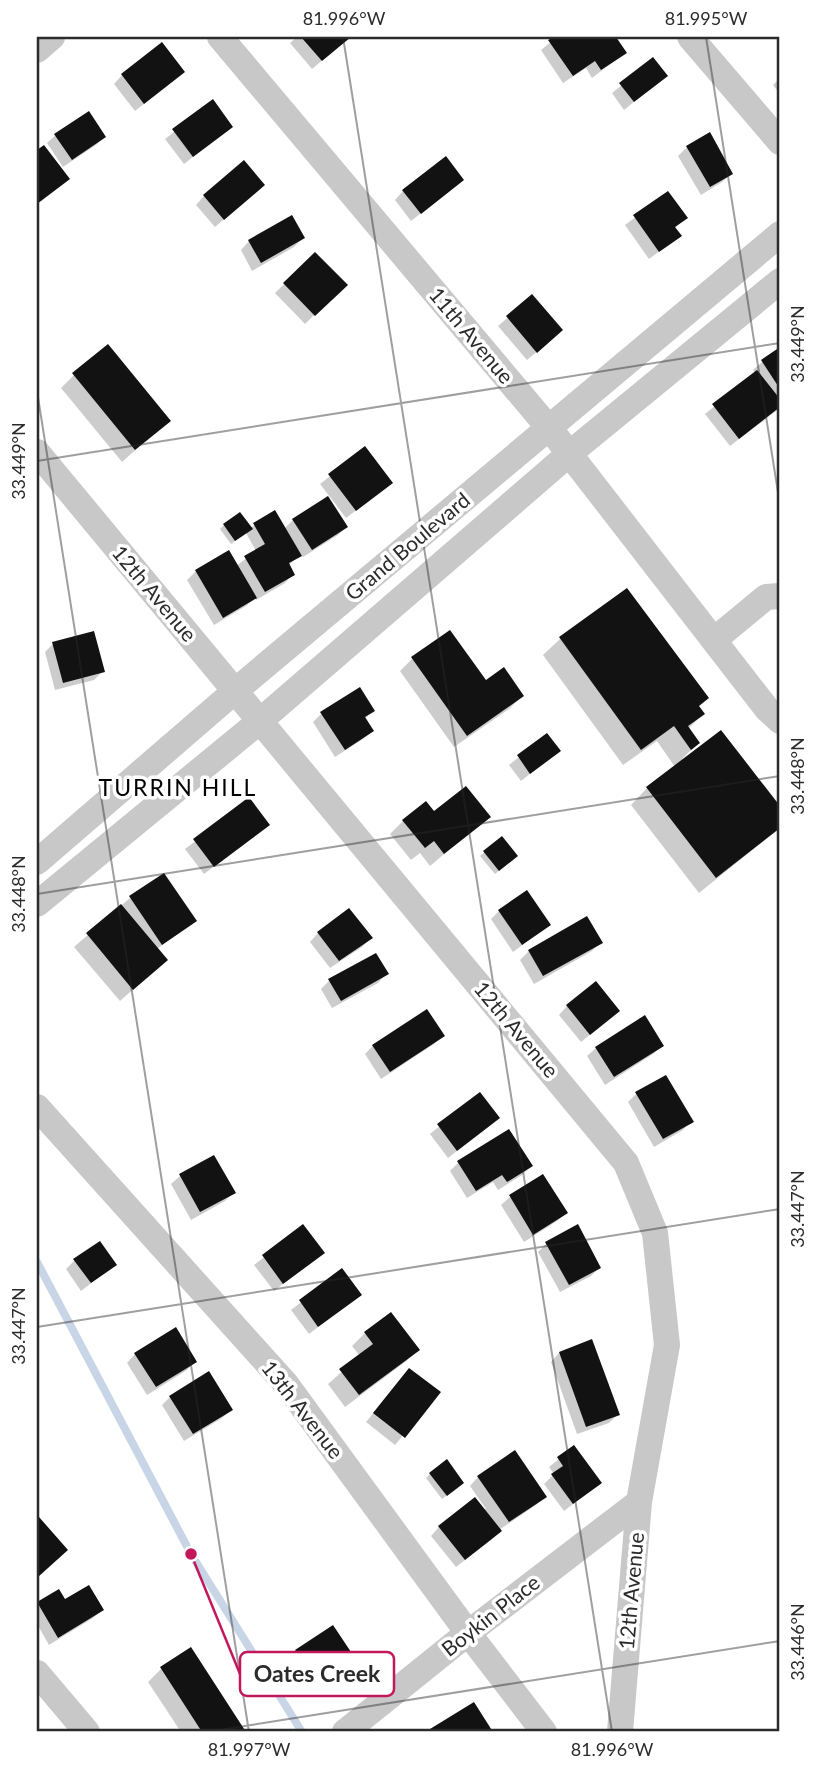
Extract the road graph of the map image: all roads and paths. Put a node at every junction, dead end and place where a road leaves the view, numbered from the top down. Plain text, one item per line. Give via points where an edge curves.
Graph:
1 (52, 37) edge
2 (220, 37) edge
3 (690, 37) edge
4 (37, 50) edge
5 (780, 142) edge
6 (780, 234) edge
7 (780, 281) edge
8 (550, 429) junction
9 (37, 452) edge
10 (569, 454) junction
11 (780, 596) edge
12 (714, 640) junction
13 (235, 691) junction
14 (260, 721) junction
15 (780, 721) edge
16 (37, 862) edge
17 (37, 904) edge
18 (37, 1107) edge
19 (639, 1503) junction
20 (468, 1633) junction
21 (37, 1673) edge
22 (87, 1732) edge
23 (345, 1732) edge
24 (544, 1732) edge
25 (620, 1732) edge

1 - 4 street
2 - 8 street, 11th Avenue
3 - 5 street
6 - 8 street, Grand Boulevard
7 - 10 street, Grand Boulevard
8 - 10 street, 11th Avenue
8 - 13 street, Grand Boulevard
9 - 13 street, 12th Avenue
10 - 12 street, 11th Avenue
10 - 14 street, Grand Boulevard
11 - 12 street via 766,597
12 - 15 street, 11th Avenue
13 - 14 street, 12th Avenue
13 - 16 street, Grand Boulevard
14 - 17 street, Grand Boulevard
14 - 19 street, 12th Avenue via 625,1163 655,1233 667,1345
18 - 20 street, 13th Avenue via 286,1384
19 - 20 street, Boykin Place
19 - 25 street, 12th Avenue
20 - 23 street, Boykin Place
20 - 24 street, 13th Avenue
21 - 22 street

